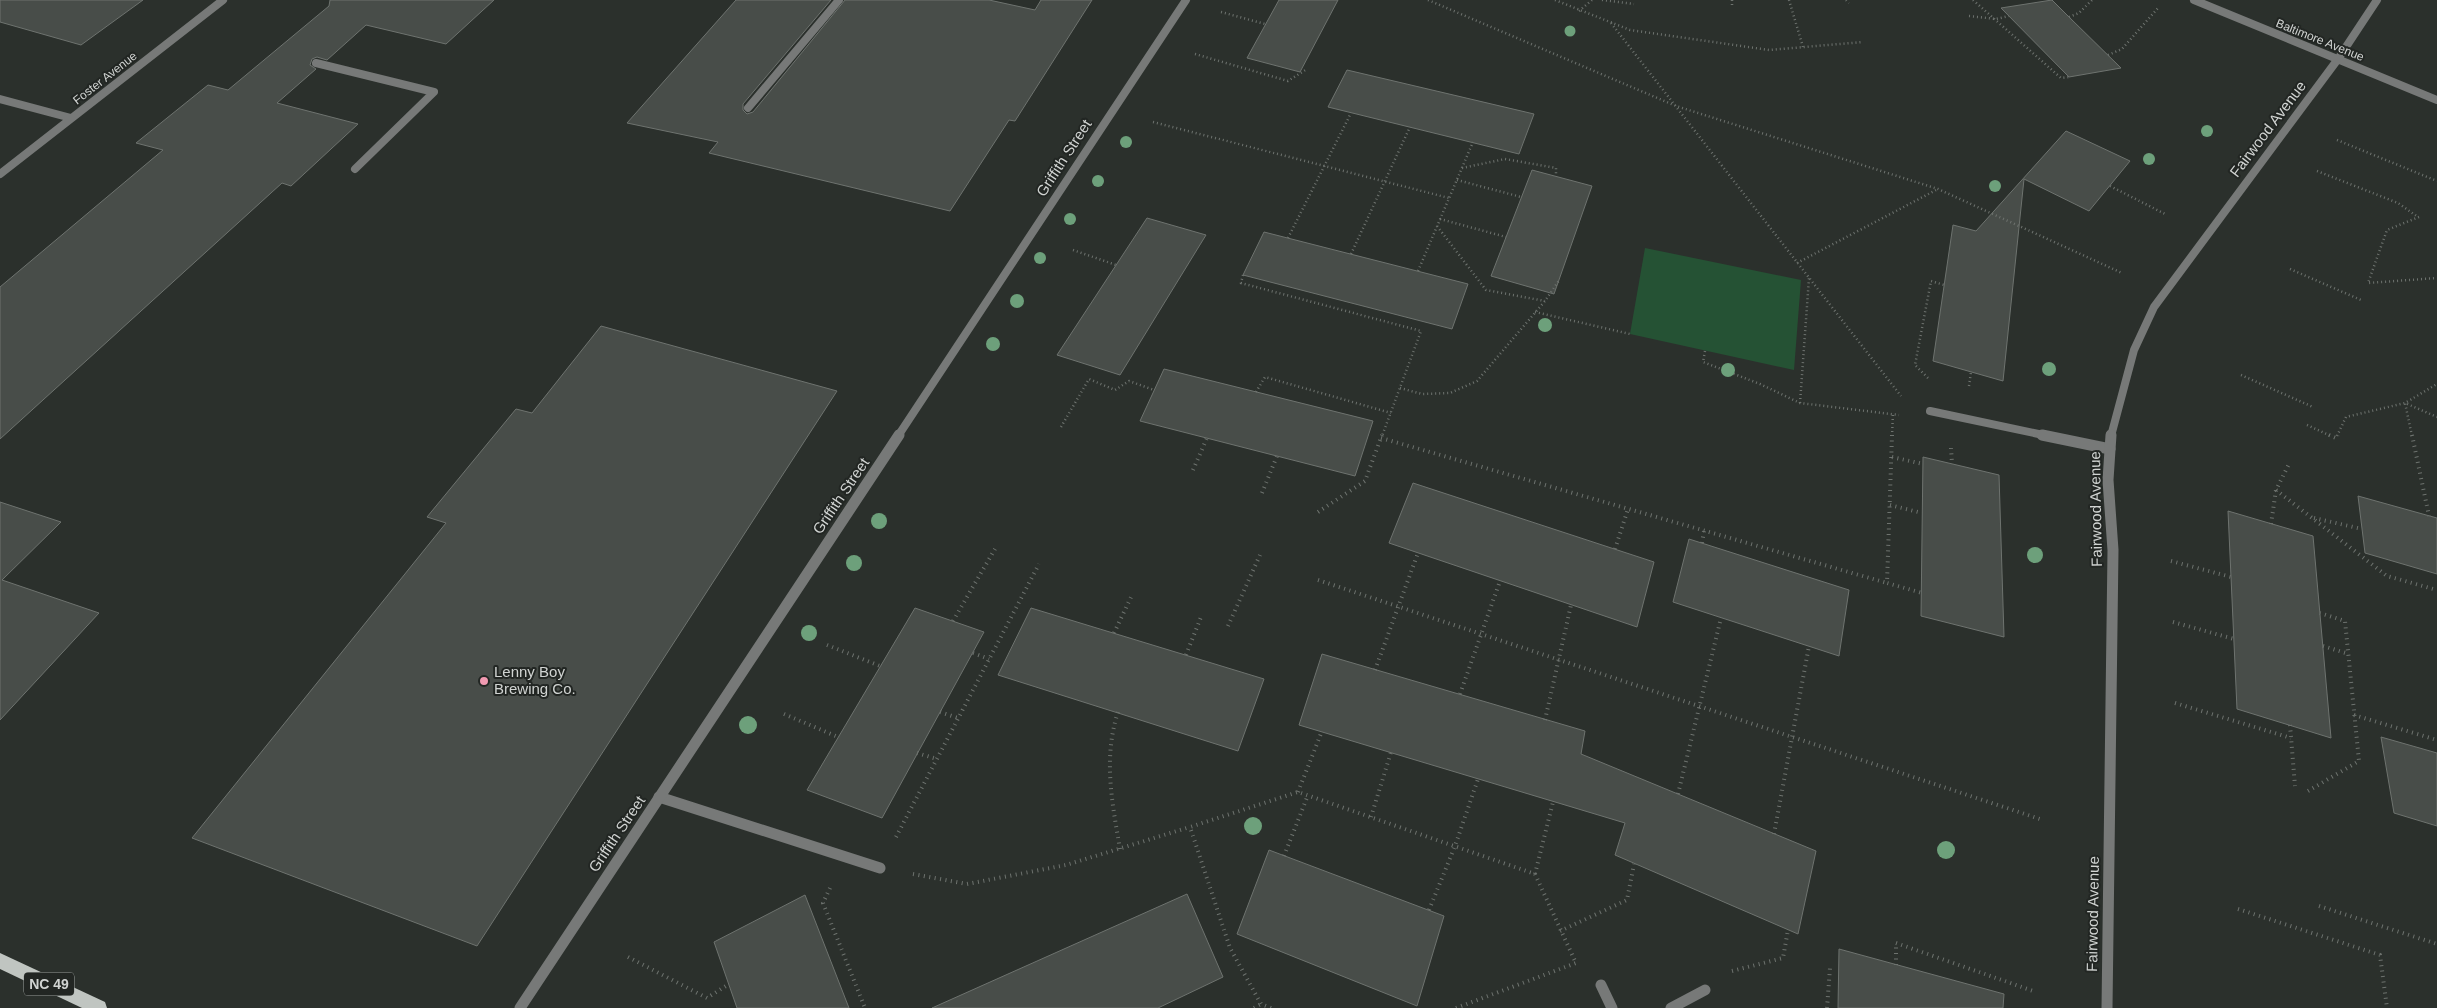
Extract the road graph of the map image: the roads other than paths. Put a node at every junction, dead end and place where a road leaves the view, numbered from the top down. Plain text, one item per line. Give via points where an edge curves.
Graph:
1 (223, 0) edge
2 (839, 0) edge
3 (1186, 0) edge
4 (2194, 0) edge
5 (2377, 0) edge
6 (2338, 60) junction
7 (316, 63) dead end
8 (0, 99) edge
9 (2437, 100) edge
10 (748, 108) dead end
11 (71, 118) junction
12 (355, 169) dead end
13 (0, 174) edge
14 (1930, 411) road end
15 (2110, 450) junction
16 (659, 797) junction
17 (880, 868) road end
18 (0, 961) edge
19 (1601, 985) road end
20 (1705, 990) road end
21 (99, 1008) edge
22 (520, 1008) edge
23 (1612, 1008) edge
24 (1671, 1008) edge
25 (2107, 1008) edge

1 - 11 street, Foster Avenue
2 - 10 street
3 - 16 street, Griffith Street
4 - 6 street, Baltimore Avenue
5 - 6 street, Fairwood Avenue
6 - 9 street, Baltimore Avenue
6 - 15 street, Fairwood Avenue via 2154,307 2134,350
7 - 12 street via 434,92
8 - 11 street
11 - 13 street, Foster Avenue
14 - 15 street
15 - 25 street, Fairwood Avenue via 2108,480 2113,550
16 - 17 street
16 - 22 street, Griffith Street
18 - 21 main road, NC 49
19 - 23 street
20 - 24 street

